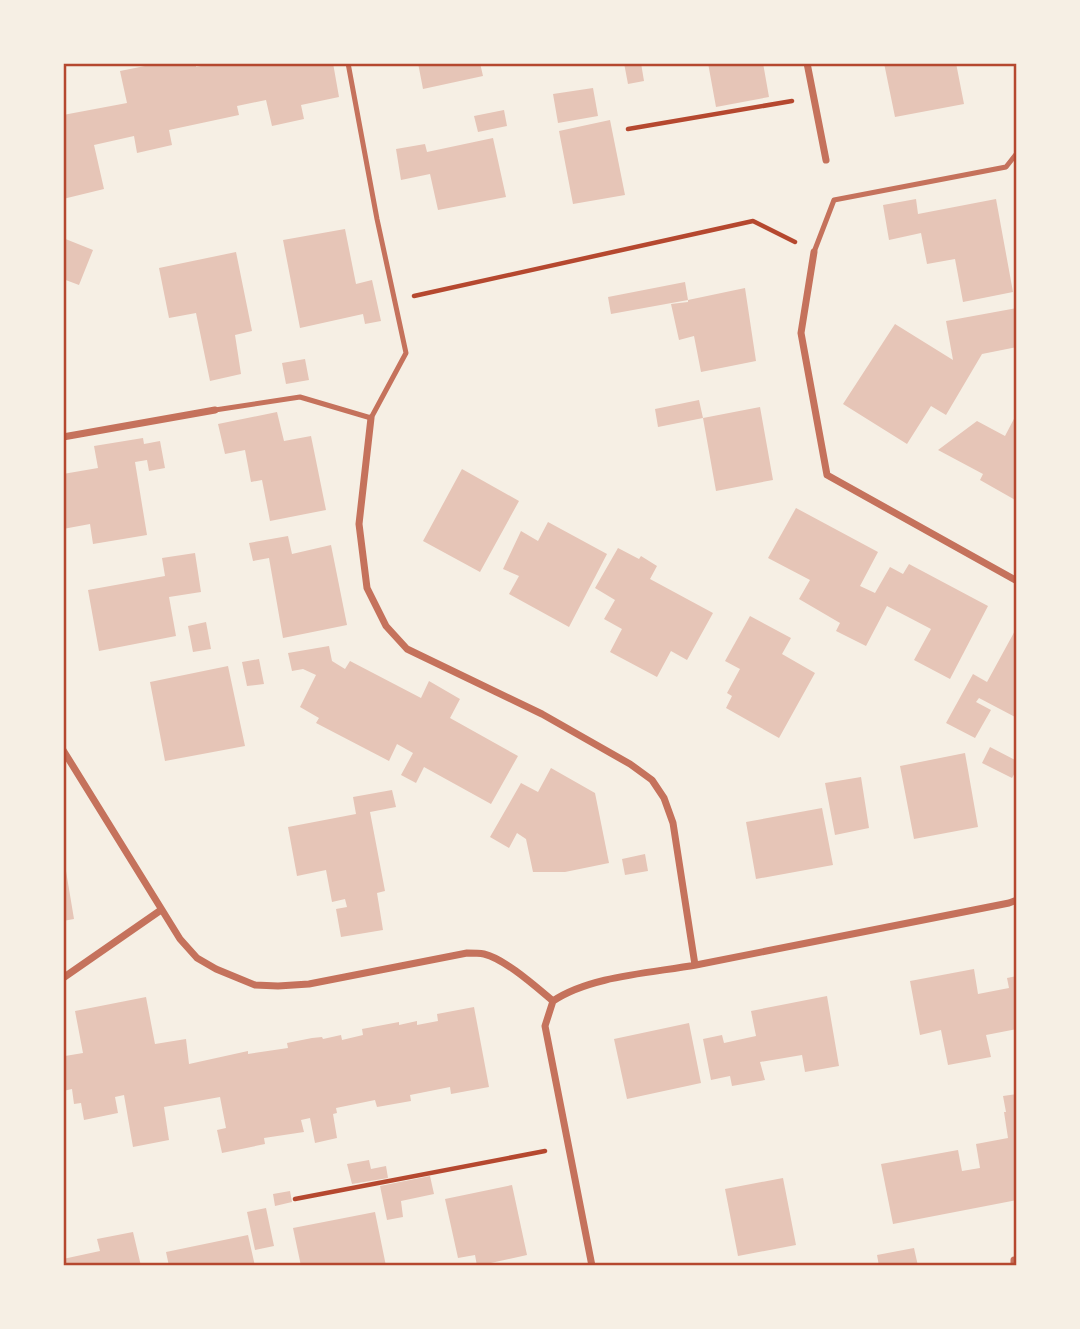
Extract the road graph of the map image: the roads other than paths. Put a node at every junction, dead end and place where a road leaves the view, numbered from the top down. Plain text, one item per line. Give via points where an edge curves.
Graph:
1 (348, 63) edge
2 (807, 63) edge
3 (1017, 153) edge
4 (826, 160) dead end
5 (814, 252) joint
6 (215, 410) joint
7 (371, 418) junction
8 (63, 437) edge
9 (1017, 581) edge
10 (63, 750) edge
11 (1017, 900) edge
12 (161, 910) junction
13 (695, 965) junction
14 (63, 978) edge
15 (553, 1001) junction
16 (592, 1266) edge

1 - 7 lane via 406,353
2 - 4 street
3 - 5 lane via 1006,167 834,200
5 - 9 street via 801,333 827,475
6 - 7 lane via 300,397
6 - 8 street
7 - 13 street via 359,524 367,588 386,626 407,649 542,714 652,780 673,823
10 - 12 street
11 - 13 street
12 - 14 street
12 - 15 street via 197,958 255,985 309,984 467,953 499,960
13 - 15 street via 603,981 567,991
15 - 16 street via 545,1026

